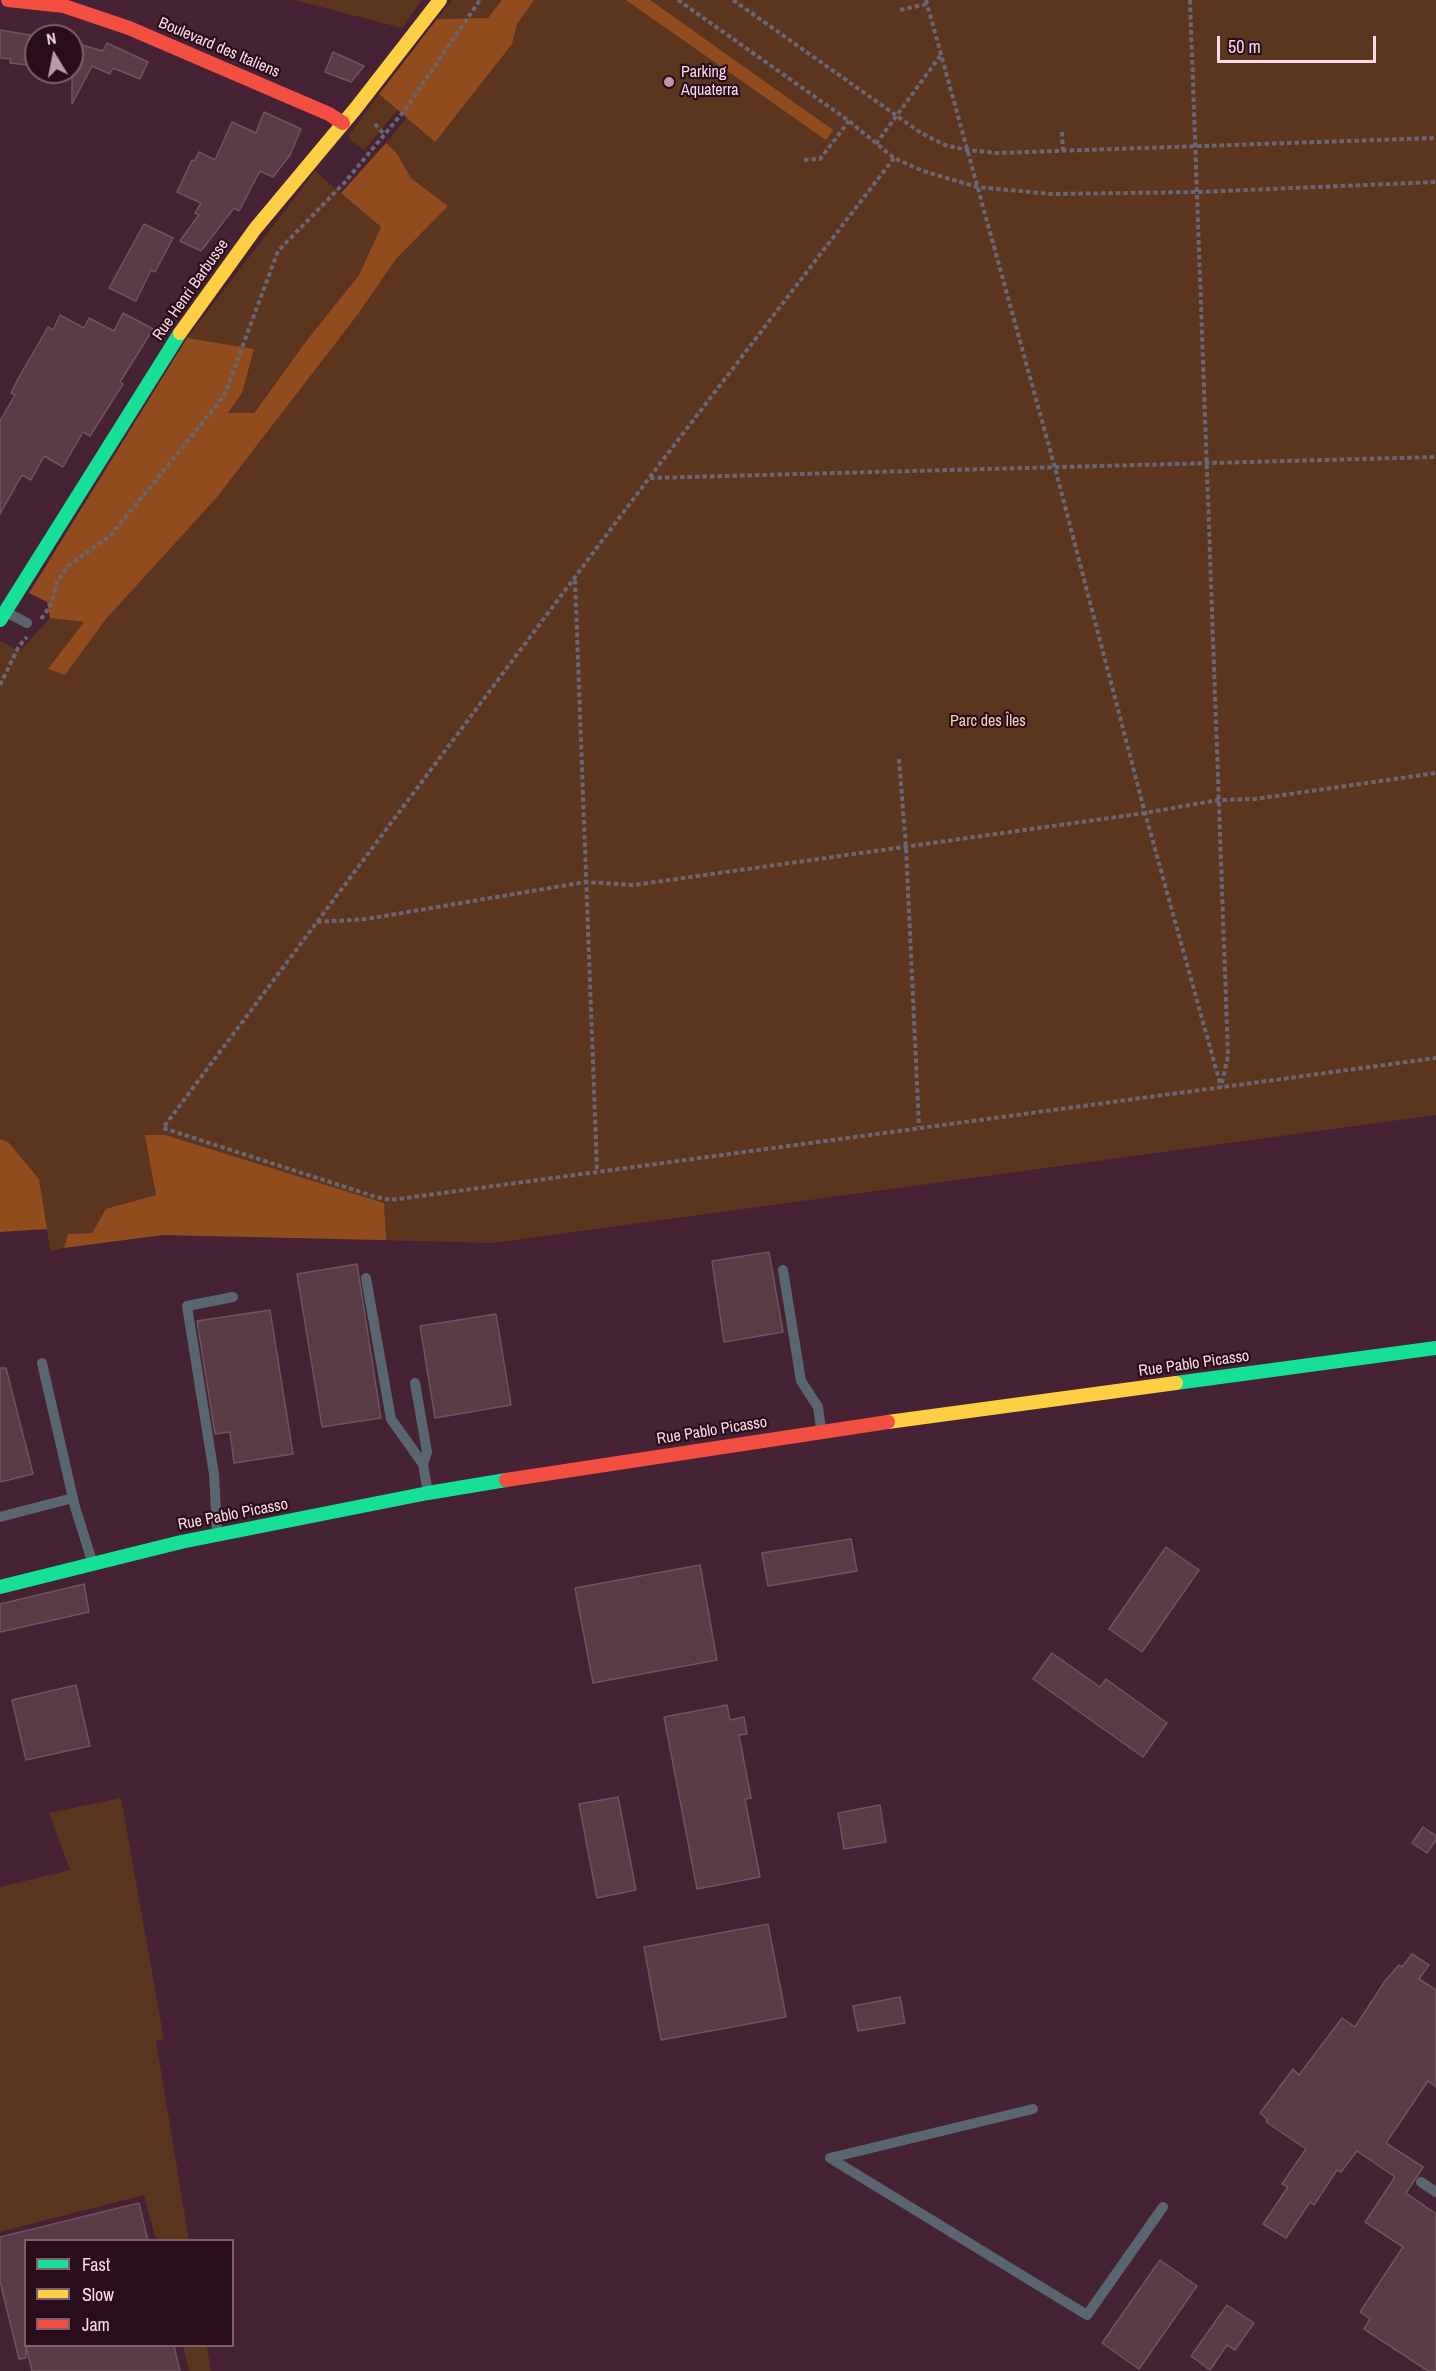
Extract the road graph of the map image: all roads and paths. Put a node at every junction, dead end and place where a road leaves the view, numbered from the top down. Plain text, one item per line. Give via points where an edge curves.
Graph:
1 (8, 0) edge
2 (440, 0) edge
3 (480, 0) edge
4 (678, 0) edge
5 (733, 0) edge
6 (1190, 0) edge
7 (926, 2) edge
8 (900, 10) dead end
9 (940, 56) junction
10 (895, 116) junction
11 (849, 121) junction
12 (343, 123) junction
13 (1062, 132) dead end
14 (1436, 138) edge
15 (876, 144) junction
16 (1194, 145) junction
17 (967, 150) junction
18 (1063, 151) junction
19 (894, 158) junction
20 (804, 160) dead end
21 (1436, 182) edge
22 (977, 187) junction
23 (1198, 192) junction
24 (1436, 458) edge
25 (1208, 465) junction
26 (1055, 468) junction
27 (649, 478) junction
28 (575, 579) junction
29 (3, 616) edge
30 (31, 628) junction
31 (0, 685) edge
32 (899, 759) dead end
33 (1436, 773) edge
34 (1218, 800) junction
35 (1145, 813) junction
36 (906, 847) junction
37 (585, 882) junction
38 (317, 922) junction
39 (1436, 1058) edge
40 (1221, 1087) junction
41 (919, 1127) junction
42 (597, 1170) junction
43 (783, 1270) dead end
44 (366, 1278) dead end
45 (233, 1298) dead end
46 (1436, 1348) edge
47 (42, 1363) dead end
48 (415, 1383) dead end
49 (822, 1431) junction
50 (423, 1464) junction
51 (428, 1493) junction
52 (73, 1498) junction
53 (0, 1517) edge
54 (217, 1535) junction
55 (93, 1564) junction
56 (0, 1587) edge
57 (1033, 2109) dead end
58 (1421, 2182) dead end
59 (1436, 2192) edge
60 (1163, 2207) dead end

1 - 12 street, Boulevard des Italiens via 64,6 129,28
2 - 12 street, Rue Henri Barbusse
3 - 30 path via 404,111 345,182 278,251 224,396 111,534 68,566 57,582 51,605
4 - 11 path
5 - 10 path
6 - 16 path
7 - 8 path
7 - 9 path
9 - 10 path
9 - 17 path
10 - 15 path
10 - 17 path via 945,145
11 - 15 path
11 - 20 path via 820,159
12 - 29 street, Rue Henri Barbusse via 190,317
13 - 18 path
14 - 16 path
15 - 19 path
16 - 18 path
16 - 23 path
17 - 18 path
17 - 22 path
19 - 22 path
19 - 27 path
21 - 23 path
22 - 23 path via 1052,194
22 - 26 path
23 - 25 path
24 - 25 path
25 - 26 path
25 - 34 path
26 - 27 path
26 - 35 path
27 - 28 path
28 - 37 path
28 - 38 path
29 - 30 lane
30 - 31 path
32 - 36 path
33 - 34 path via 1255,799
34 - 35 path
34 - 40 path via 1228,1056
35 - 36 path
35 - 40 path
36 - 37 path via 634,885
36 - 41 path
37 - 38 path via 367,919
37 - 42 path
38 - 42 path via 163,1128 391,1200
39 - 40 path
40 - 41 path
41 - 42 path
43 - 49 lane via 801,1381 818,1407
44 - 50 lane via 392,1419
45 - 54 lane via 187,1306 214,1474
46 - 49 street, Rue Pablo Picasso
47 - 52 lane
48 - 50 lane via 427,1452
49 - 51 street, Rue Pablo Picasso
50 - 51 lane
51 - 54 street, Rue Pablo Picasso
52 - 53 lane
52 - 55 lane
54 - 55 street, Rue Pablo Picasso
55 - 56 street, Rue Pablo Picasso
57 - 60 lane via 831,2158 1087,2314
58 - 59 lane

